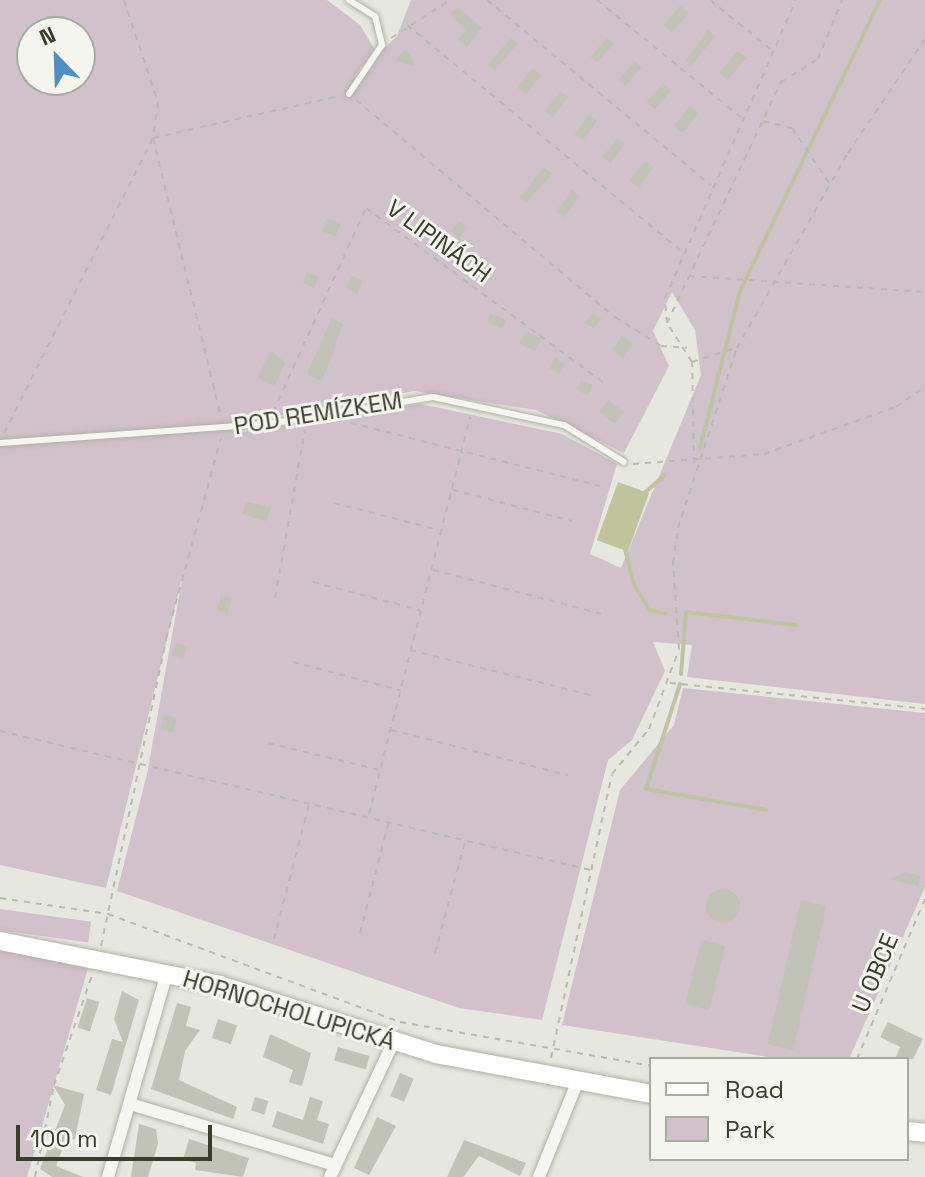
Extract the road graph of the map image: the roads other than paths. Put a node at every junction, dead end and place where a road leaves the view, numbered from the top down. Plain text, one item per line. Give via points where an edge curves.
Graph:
1 (349, 0) edge
2 (349, 94) road end
3 (0, 442) edge
4 (624, 462) road end
5 (0, 941) edge
6 (167, 973) junction
7 (393, 1043) junction
8 (577, 1083) junction
9 (649, 1094) edge
10 (130, 1104) junction
11 (333, 1171) edge
12 (108, 1177) edge
13 (539, 1177) edge

1 - 2 lane via 375,16 382,45
3 - 4 lane, POD REMÍZKEM via 268,424 407,398 474,401 564,425
5 - 6 street, HORNOCHOLUPICKÁ
6 - 7 street, HORNOCHOLUPICKÁ
6 - 10 street
7 - 8 street, HORNOCHOLUPICKÁ
7 - 11 street
8 - 9 street, HORNOCHOLUPICKÁ
8 - 13 street
10 - 11 street
10 - 12 street

